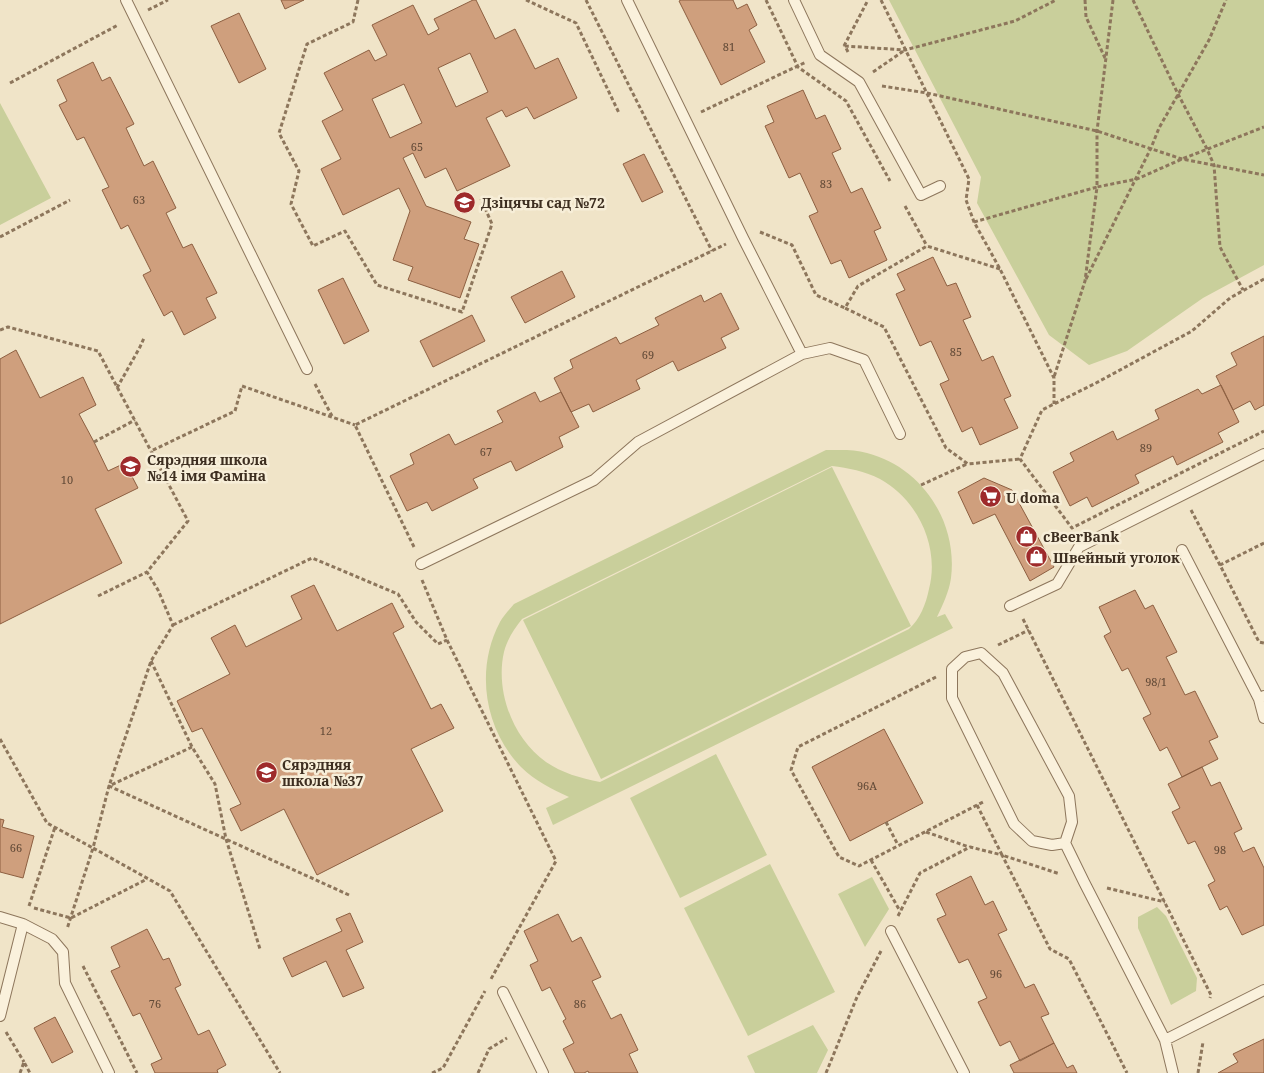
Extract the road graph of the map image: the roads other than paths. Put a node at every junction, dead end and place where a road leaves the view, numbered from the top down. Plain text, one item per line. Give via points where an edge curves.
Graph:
1 (126, 0) edge
2 (627, 0) edge
3 (794, 0) edge
4 (940, 186) dead end
5 (802, 354) junction
6 (307, 369) road end
7 (900, 434) dead end
8 (1264, 454) edge
9 (1182, 550) dead end
10 (421, 564) road end
11 (1013, 605) road end
12 (1261, 697) edge
13 (1264, 718) edge
14 (1065, 843) junction
15 (0, 918) edge
16 (23, 924) junction
17 (891, 931) road end
18 (1264, 990) edge
19 (503, 992) dead end
20 (0, 1016) edge
21 (1165, 1040) junction
22 (109, 1073) edge
23 (543, 1073) edge
24 (964, 1073) edge
25 (1174, 1073) edge

1 - 6 lane
2 - 5 lane
3 - 4 lane via 820,55 859,82 921,196
5 - 7 lane via 830,348 864,360
5 - 10 lane via 638,442 594,480
8 - 11 lane via 1079,548 1057,584
9 - 12 lane
12 - 13 lane
14 - 14 lane via 1072,822 1068,796 1004,673 981,653 965,657 952,669 952,698 1014,824 1032,841 1052,845
14 - 21 lane
15 - 16 lane
16 - 20 lane
16 - 22 lane via 52,939 63,952 65,983
17 - 24 lane
18 - 21 lane
19 - 23 lane
21 - 25 lane

